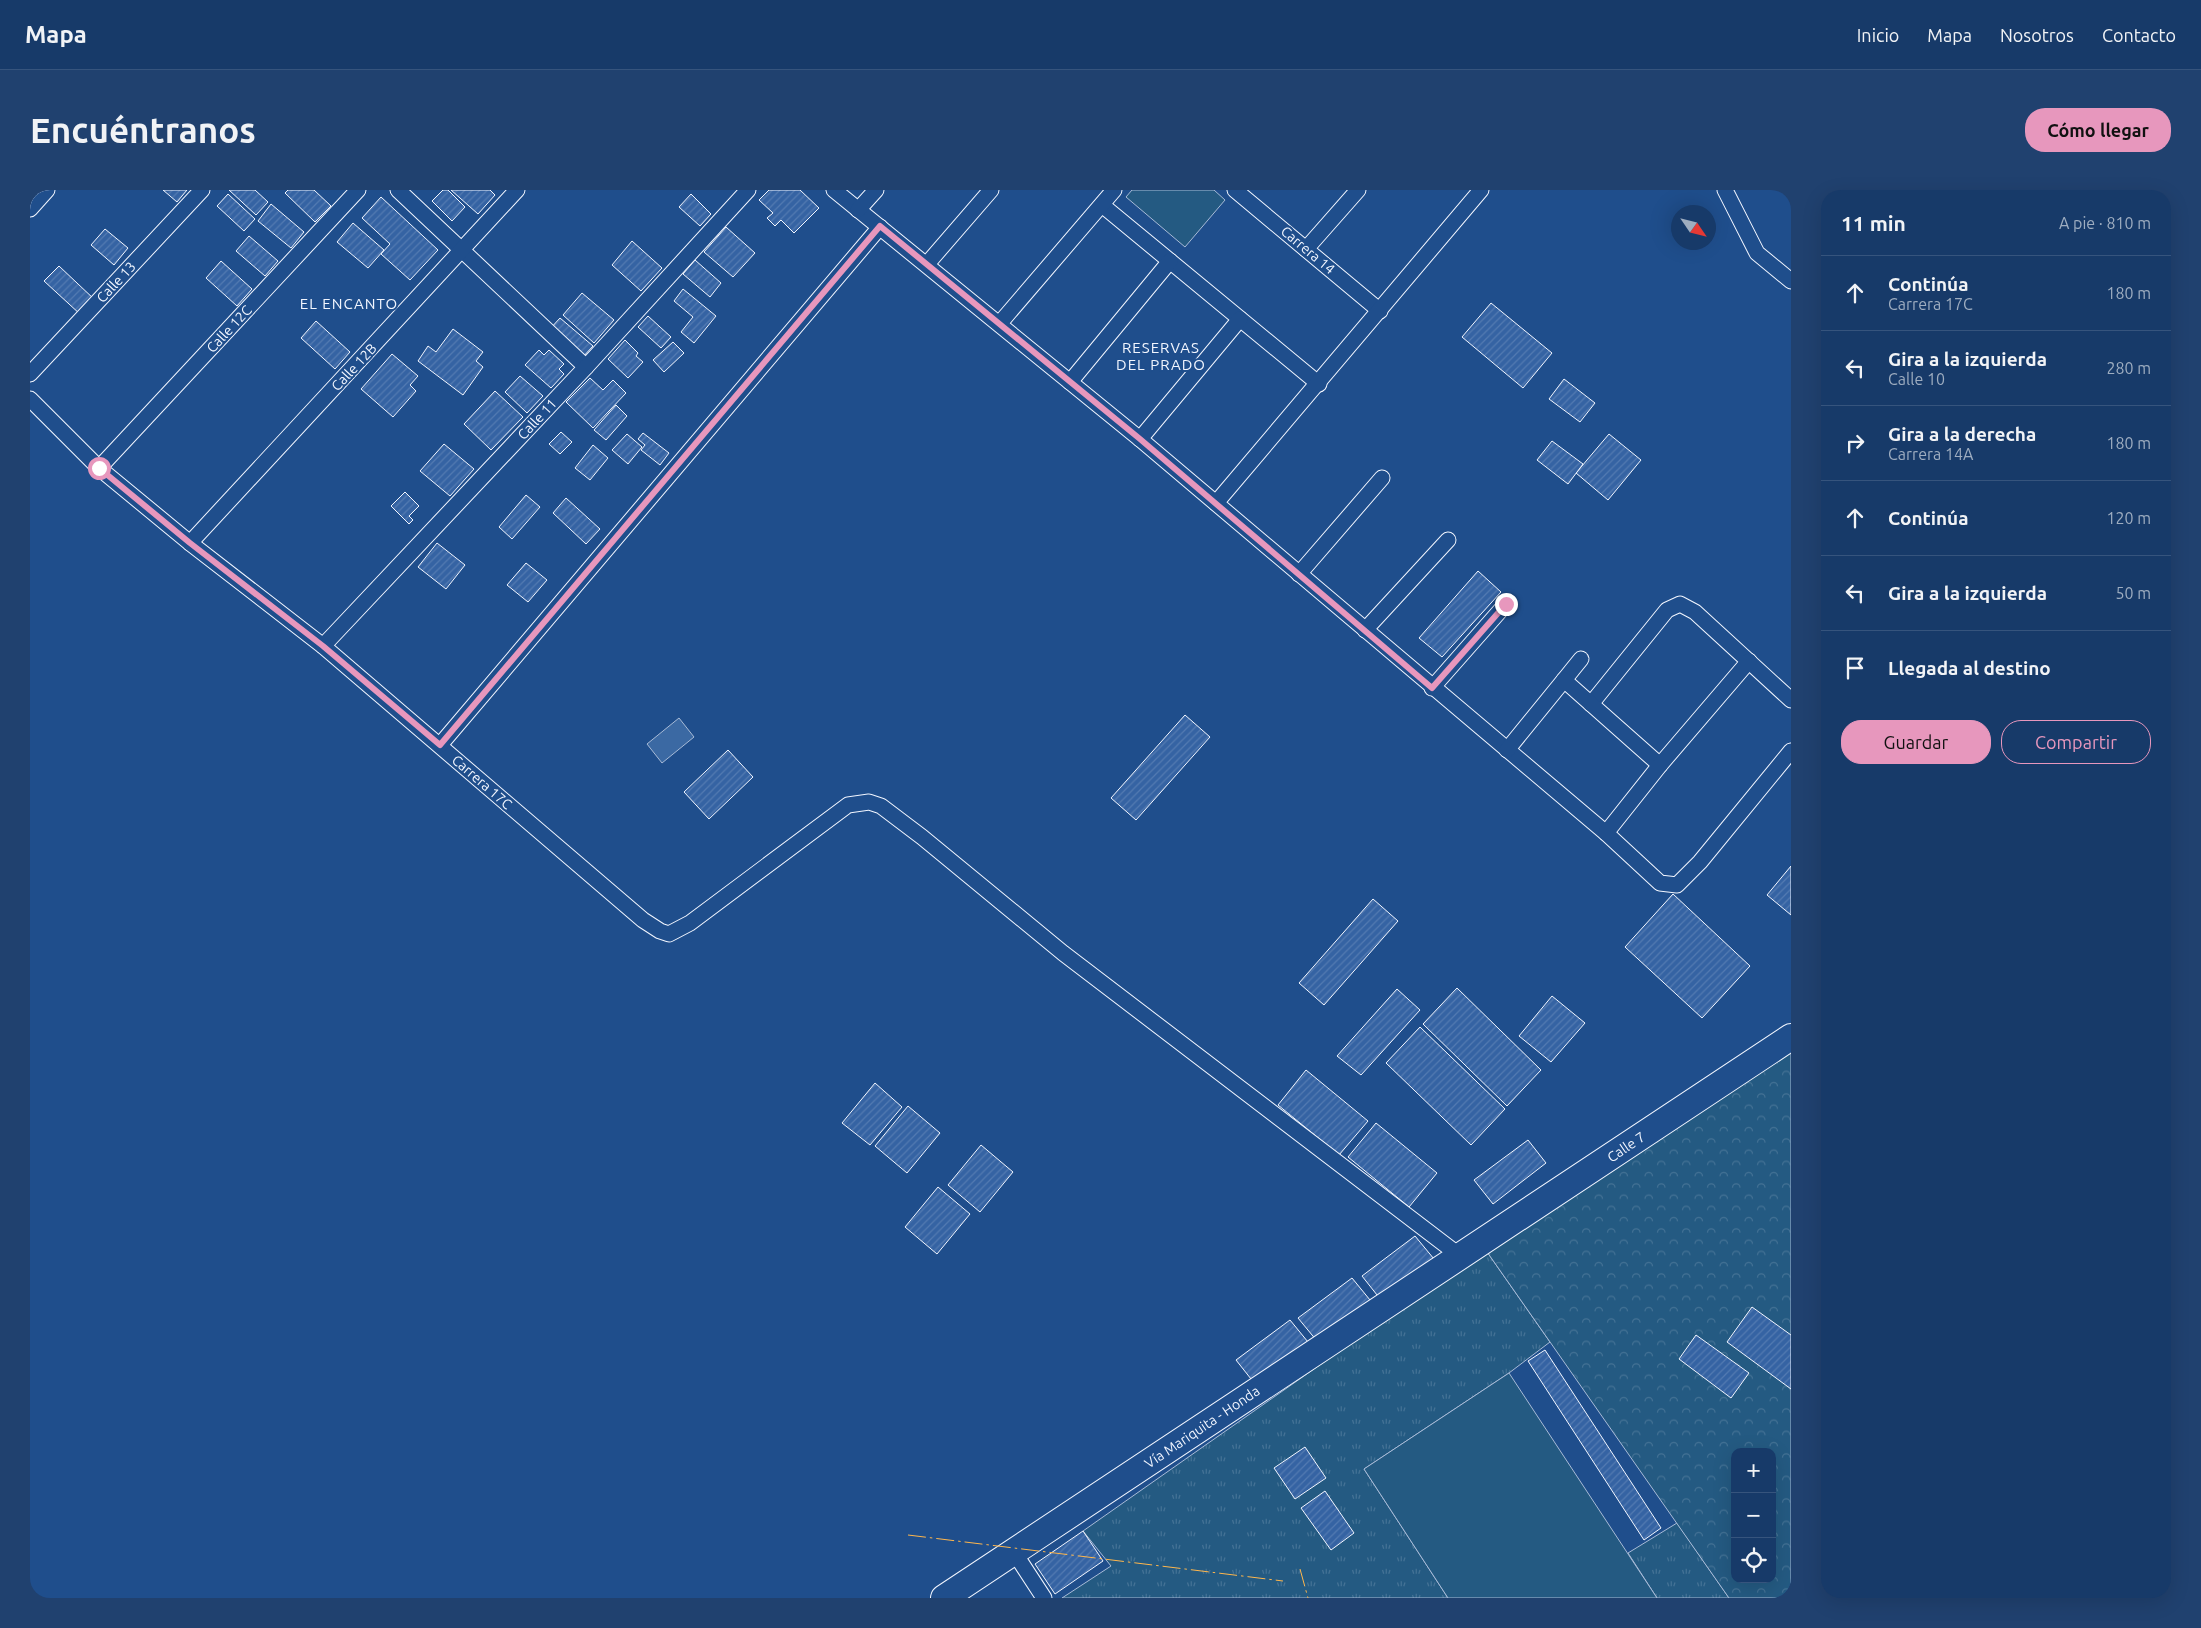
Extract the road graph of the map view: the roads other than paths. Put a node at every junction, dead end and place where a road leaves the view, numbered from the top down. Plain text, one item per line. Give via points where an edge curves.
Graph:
1 (47, 190) edge
2 (202, 190) edge
3 (358, 190) edge
4 (398, 190) edge
5 (518, 190) edge
6 (748, 190) edge
7 (834, 190) edge
8 (876, 190) edge
9 (991, 190) edge
10 (1114, 190) edge
11 (1237, 190) edge
12 (1358, 190) edge
13 (1481, 190) edge
14 (1728, 192) edge
15 (1102, 205) junction
16 (30, 209) edge
17 (858, 210) junction
18 (880, 226) junction
19 (1306, 249) junction
20 (462, 251) junction
21 (1170, 262) junction
22 (927, 264) junction
23 (1791, 281) edge
24 (1380, 311) junction
25 (1240, 319) junction
26 (1000, 323) junction
27 (586, 368) junction
28 (30, 374) edge
29 (1070, 382) junction
30 (1319, 384) junction
31 (30, 399) edge
32 (1140, 439) junction
33 (99, 468) junction
34 (1382, 478) dead end
35 (1216, 503) junction
36 (1448, 540) dead end
37 (190, 543) junction
38 (1299, 574) junction
39 (1506, 604) dead end
40 (1365, 630) junction
41 (323, 646) junction
42 (1581, 659) dead end
43 (1750, 662) junction
44 (1564, 680) junction
45 (1432, 688) junction
46 (1791, 700) edge
47 (1591, 704) junction
48 (440, 745) junction
49 (1507, 750) junction
50 (1791, 751) edge
51 (1660, 765) junction
52 (1606, 833) junction
53 (1791, 1038) edge
54 (1460, 1256) junction
55 (1014, 1552) junction
56 (944, 1598) edge
57 (1044, 1598) edge

1 - 16 street
2 - 28 street, Calle 13
3 - 33 street, Calle 12C
4 - 20 street
5 - 20 street, Calle 12B
6 - 27 street, Calle 11
7 - 17 street
8 - 17 street
9 - 22 street
10 - 15 street
11 - 19 street, Carrera 14
12 - 19 street
13 - 24 street
14 - 23 street via 1757,253
15 - 21 street
15 - 26 street
17 - 18 street
18 - 22 street
18 - 48 street
19 - 24 street, Carrera 14
20 - 27 street
20 - 37 street, Calle 12B
21 - 25 street
21 - 29 street
22 - 26 street
24 - 30 street
25 - 30 street
25 - 32 street
26 - 29 street
27 - 41 street, Calle 11
29 - 32 street
30 - 35 street
31 - 33 street, Carrera 17C
32 - 35 street
33 - 37 street, Carrera 17C
34 - 38 street
35 - 38 street
36 - 40 street
37 - 41 street, Carrera 17C
38 - 40 street
39 - 45 street
40 - 45 street
41 - 48 street, Carrera 17C
42 - 44 street
43 - 46 street
43 - 47 street via 1695,612 1680,604 1666,610
43 - 51 street
44 - 47 street
44 - 49 street
45 - 49 street
47 - 51 street
48 - 54 street, Carrera 17C via 642,920 669,934 690,923 848,805 869,802 881,806 1063,953
49 - 52 street
50 - 52 street via 1700,862 1677,885 1660,883
51 - 52 street
53 - 54 highway, Calle 7
54 - 55 highway, Vía Mariquita - Honda
55 - 56 highway, Vía Mariquita - Honda
55 - 57 street

